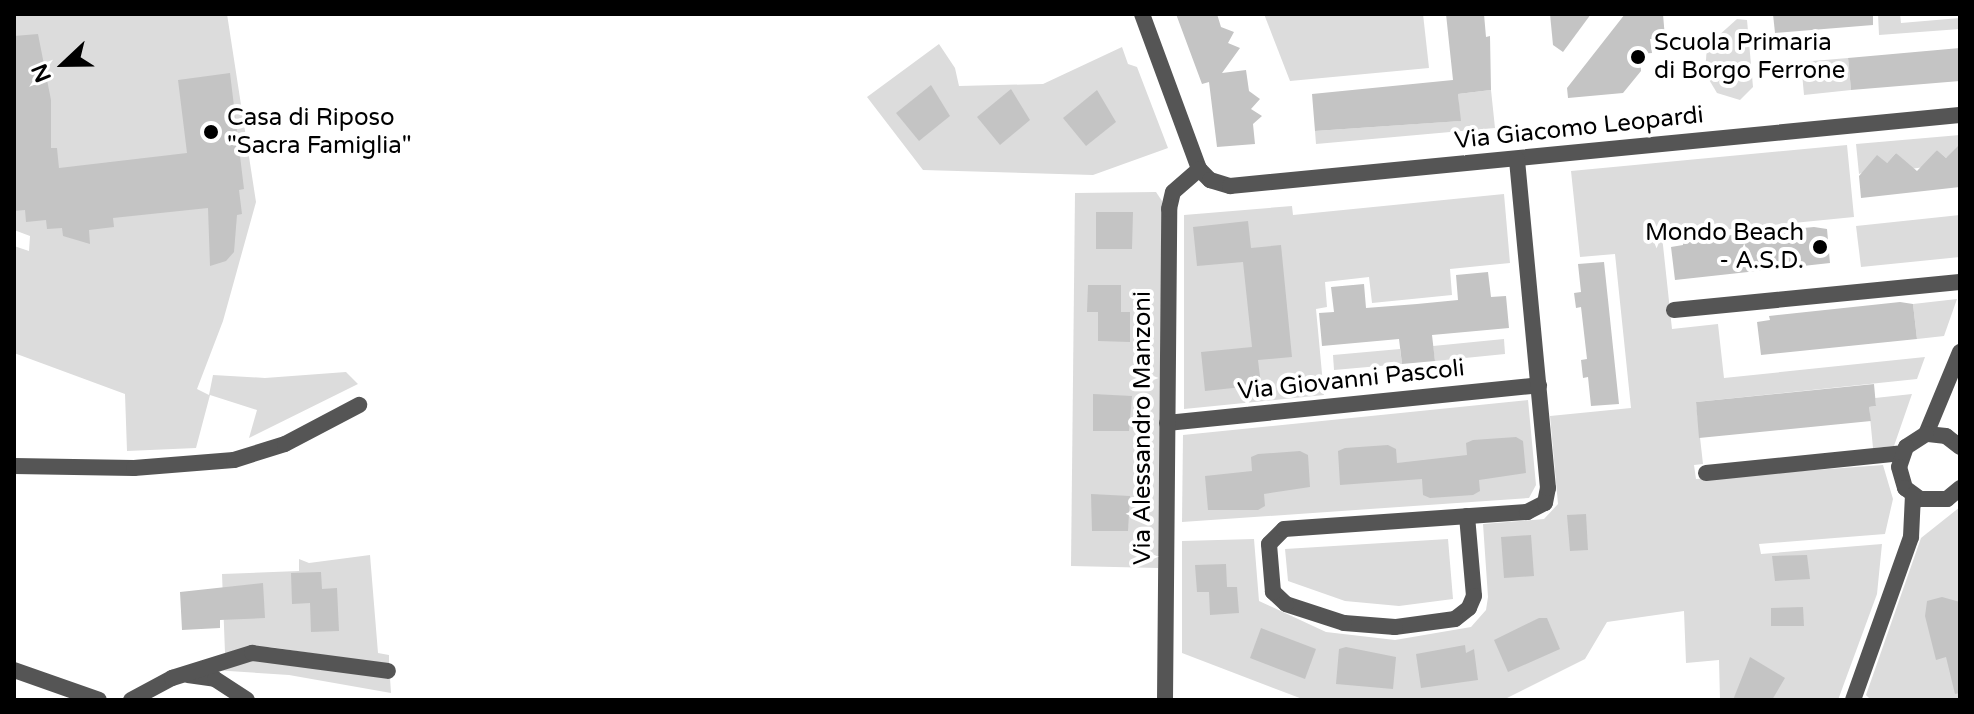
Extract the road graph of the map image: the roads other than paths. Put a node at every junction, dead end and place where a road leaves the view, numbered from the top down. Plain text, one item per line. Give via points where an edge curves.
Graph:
1 (1142, 14) edge
2 (1960, 115) edge
3 (1517, 159) junction
4 (1201, 173) junction
5 (1960, 282) edge
6 (1674, 310) dead end
7 (1960, 352) edge
8 (1539, 385) junction
9 (1944, 394) junction
10 (359, 405) dead end
11 (1167, 423) junction
12 (1926, 434) junction
13 (1946, 436) junction
14 (1960, 447) edge
15 (1900, 460) junction
16 (14, 466) edge
17 (1706, 473) dead end
18 (1960, 488) edge
19 (1913, 495) junction
20 (1935, 502) junction
21 (1467, 516) junction
22 (1913, 529) junction
23 (14, 670) edge
24 (388, 671) dead end
25 (172, 678) junction
26 (1857, 697) edge
27 (99, 700) edge
28 (131, 700) edge
29 (247, 700) edge
30 (1165, 700) edge

1 - 4 street
2 - 3 street, Via Giacomo Leopardi
3 - 4 street, Via Giacomo Leopardi via 1239,186
3 - 8 street
4 - 11 street, Via Alessandro Manzoni via 1170,201
5 - 6 street
7 - 9 street
8 - 11 street, Via Giovanni Pascoli
8 - 21 street via 1545,503 1534,511
9 - 12 street
9 - 13 street
10 - 16 street via 285,444 234,460 134,468
11 - 30 street, Via Alessandro Manzoni
12 - 13 street
12 - 15 street
13 - 14 street
15 - 17 street via 1875,457
15 - 19 street
18 - 20 street
19 - 20 street
19 - 22 street
20 - 22 street
21 - 21 street via 1278,531 1269,544 1273,592 1286,604 1344,623 1395,627 1455,619 1474,596
22 - 26 street
23 - 27 street
24 - 25 street via 263,652
25 - 28 street
25 - 29 street via 210,677

